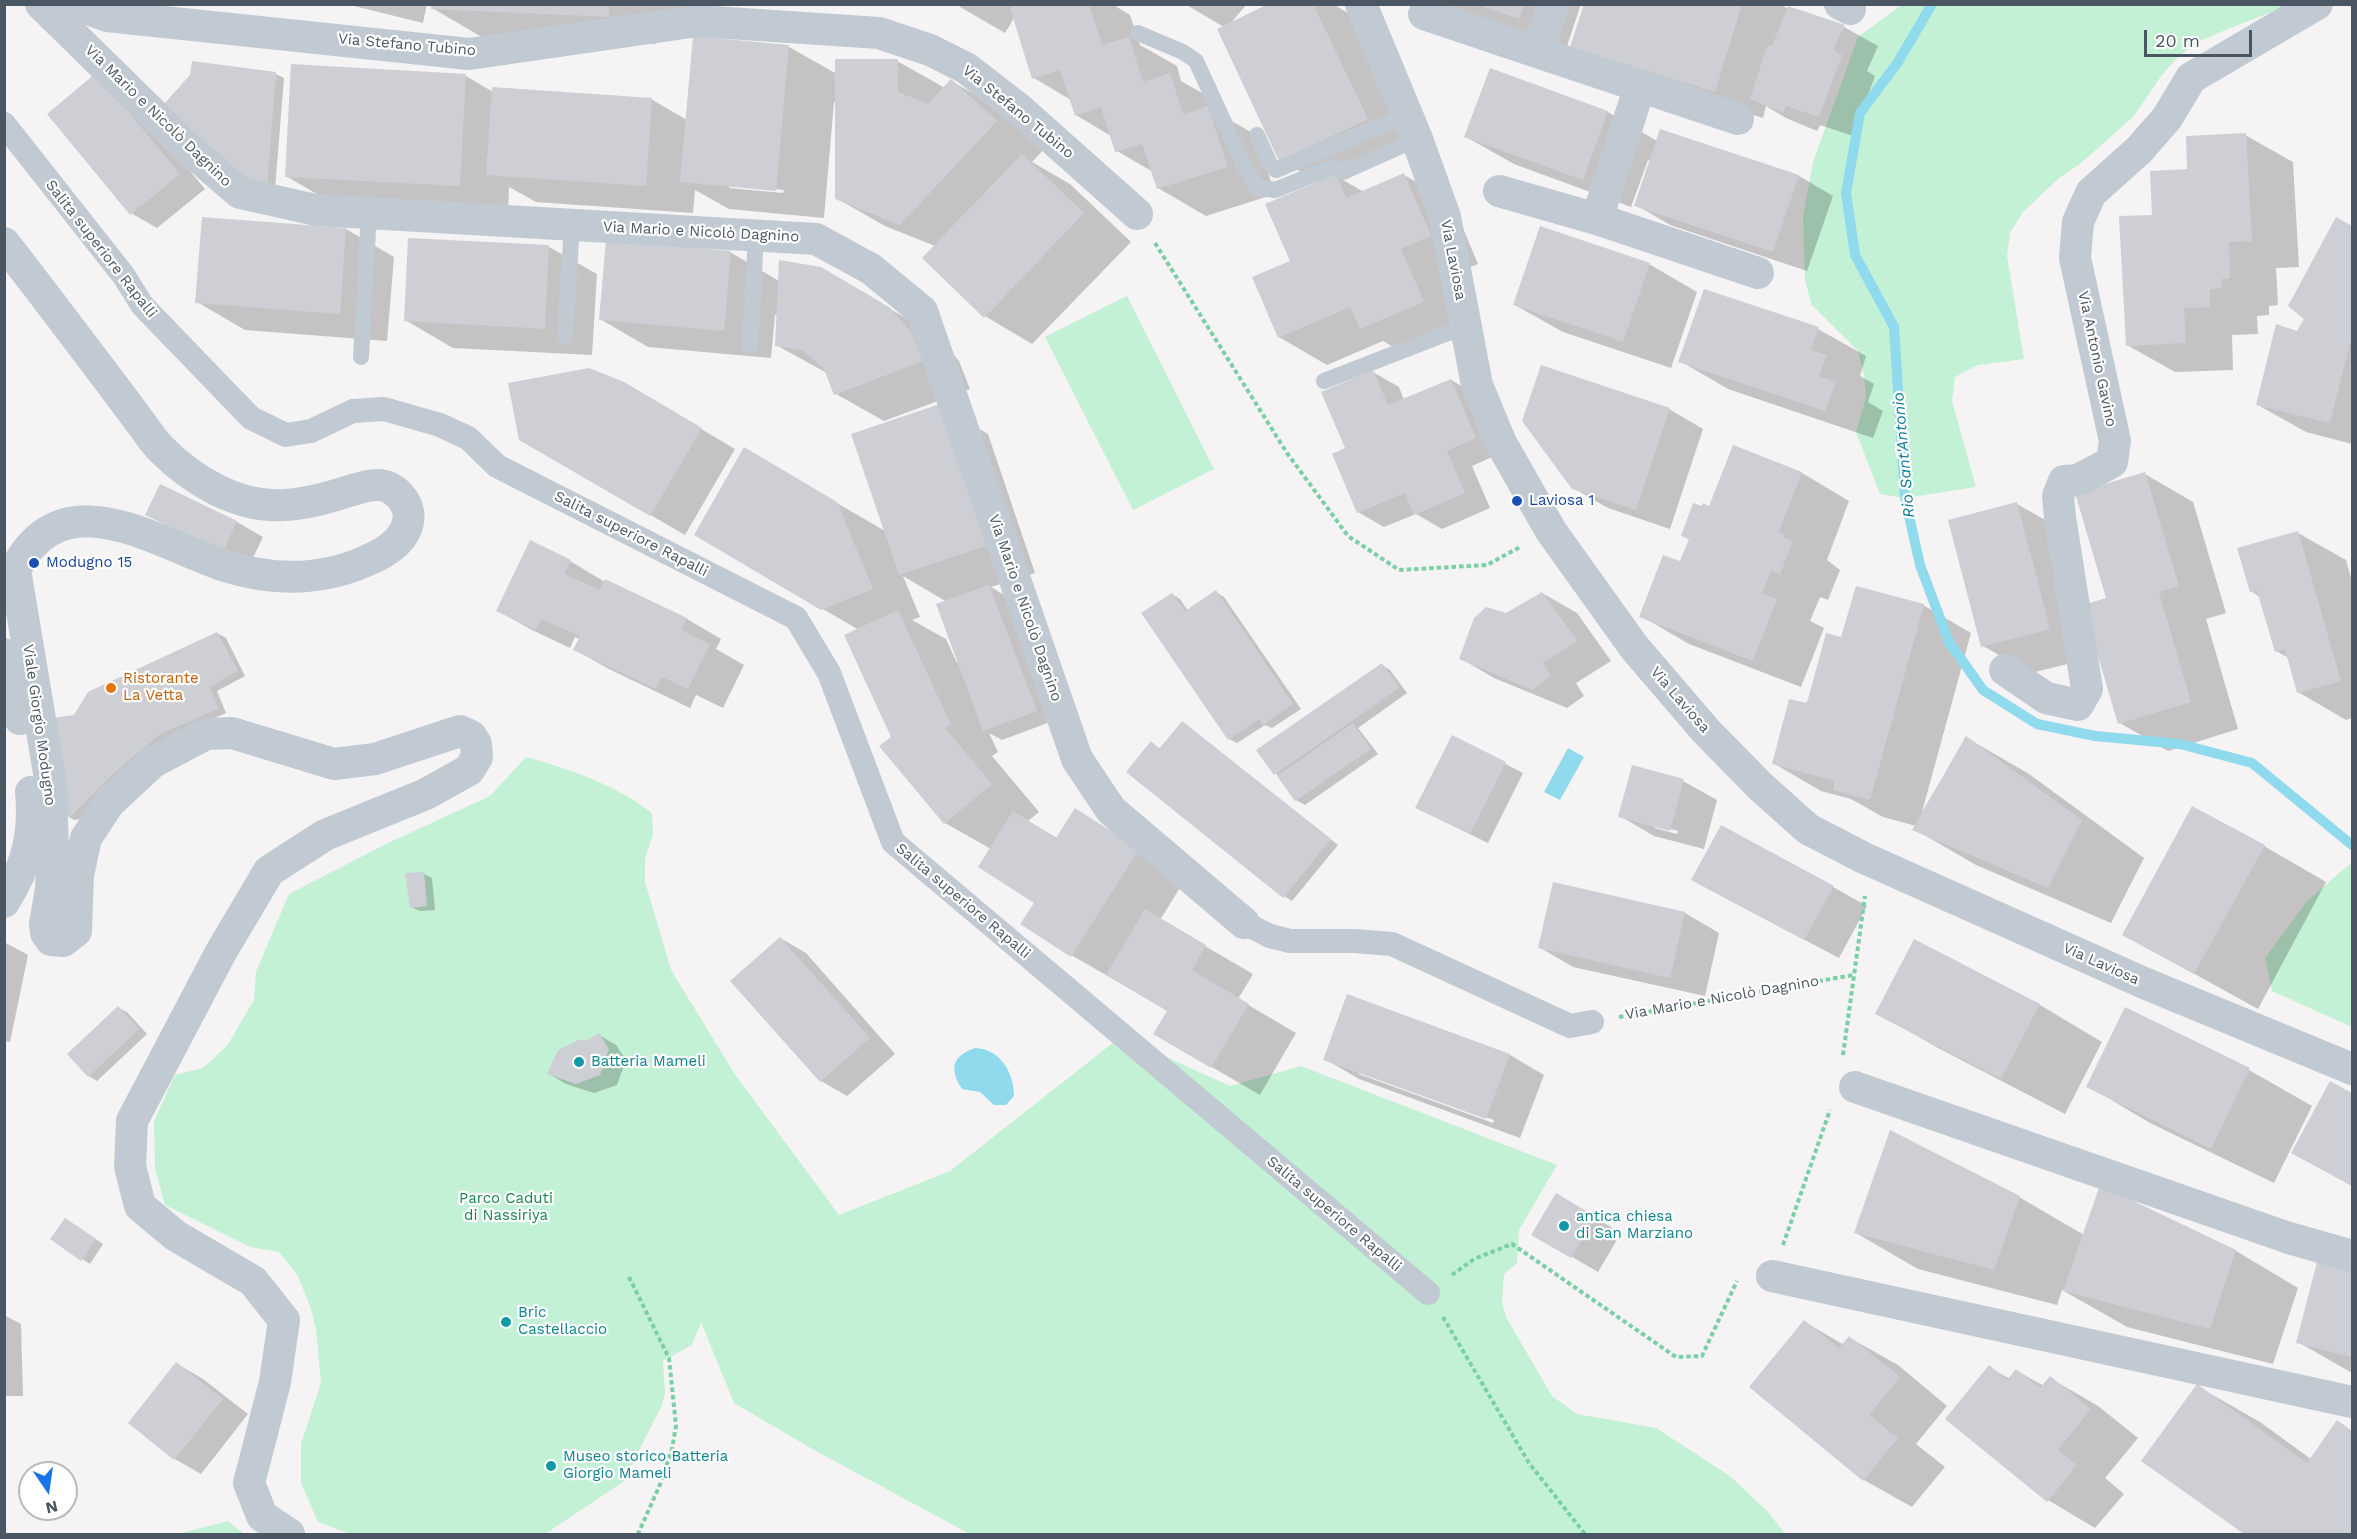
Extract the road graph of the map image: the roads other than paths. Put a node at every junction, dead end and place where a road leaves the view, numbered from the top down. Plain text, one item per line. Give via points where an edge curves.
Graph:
1 (41, 4) edge
2 (75, 4) edge
3 (1360, 4) edge
4 (1554, 4) edge
5 (2317, 4) edge
6 (1424, 14) dead end
7 (812, 16) edge
8 (1138, 33) dead end
9 (1537, 52) junction
10 (1640, 86) junction
11 (1738, 119) dead end
12 (4, 124) edge
13 (1412, 127) junction
14 (1257, 135) dead end
15 (1500, 191) dead end
16 (369, 213) junction
17 (1137, 214) road end
18 (1597, 219) junction
19 (572, 225) junction
20 (756, 235) junction
21 (4, 243) edge
22 (1758, 273) dead end
23 (1466, 326) junction
24 (565, 336) dead end
25 (750, 345) dead end
26 (361, 357) dead end
27 (1324, 381) dead end
28 (10, 574) edge
29 (4, 654) edge
30 (2005, 670) dead end
31 (4, 902) edge
32 (1244, 923) joint
33 (1592, 1022) road end
34 (2352, 1069) edge
35 (1847, 1085) road end
36 (2352, 1256) edge
37 (1773, 1276) road end
38 (1428, 1293) road end
39 (2352, 1402) edge
40 (289, 1534) edge

1 - 16 street, Via Mario e Nicolò Dagnino via 190,150 240,193 316,210
2 - 7 street, Via Stefano Tubino via 107,16 469,54 698,21
3 - 13 street, Via Laviosa
4 - 9 street
5 - 30 street, Via Antonio Gavino via 2191,78 2167,118 2139,150 2091,193 2078,222 2075,258 2115,441 2112,462 2078,480 2064,481 2058,496 2087,688 2078,705 2067,703 2046,698
6 - 9 street
7 - 17 street, Via Stefano Tubino via 930,50 966,68 1019,109
8 - 13 lane via 1196,61 1257,186 1275,190 1333,167 1343,172
9 - 10 street
10 - 11 street
10 - 18 street
12 - 38 street, Salita superiore Rapalli via 124,276 142,305 251,418 286,435 311,431 353,411 384,409 440,425 468,438 497,466 796,618 829,673 893,842
13 - 14 lane via 1276,170
13 - 23 street, Via Laviosa via 1445,217
15 - 18 street
16 - 19 street, Via Mario e Nicolò Dagnino
16 - 26 lane
18 - 22 street
19 - 20 street, Via Mario e Nicolò Dagnino
19 - 24 lane
20 - 25 lane
20 - 32 street, Via Mario e Nicolò Dagnino via 816,239 871,269 922,311 1077,759 1111,810
21 - 28 street, Viale Giorgio Modugno via 161,449 205,484 243,502 282,506 315,502 378,484 393,490 404,501 409,520 402,537 382,554 343,571 302,578 227,567 109,522 64,524 44,533 24,551
23 - 27 lane
23 - 34 street, Via Laviosa via 1477,385 1501,443 1551,531 1634,647 1698,723 1808,829 1864,858 2144,983
28 - 40 street, Viale Giorgio Modugno via 51,785 53,853 45,924 51,940 63,941 76,931 78,875 86,838 109,803 153,762 206,734 232,734 334,764 375,759 460,731 471,736 476,744 477,757 469,770 426,794 325,835 269,871 221,952 132,1121 130,1166 140,1206 176,1236 253,1281 284,1320 275,1382 249,1483 262,1516
29 - 31 street via 27,754 33,815 27,858
32 - 33 street via 1290,941 1392,944 1570,1026
35 - 36 street via 2289,1238
37 - 39 street

